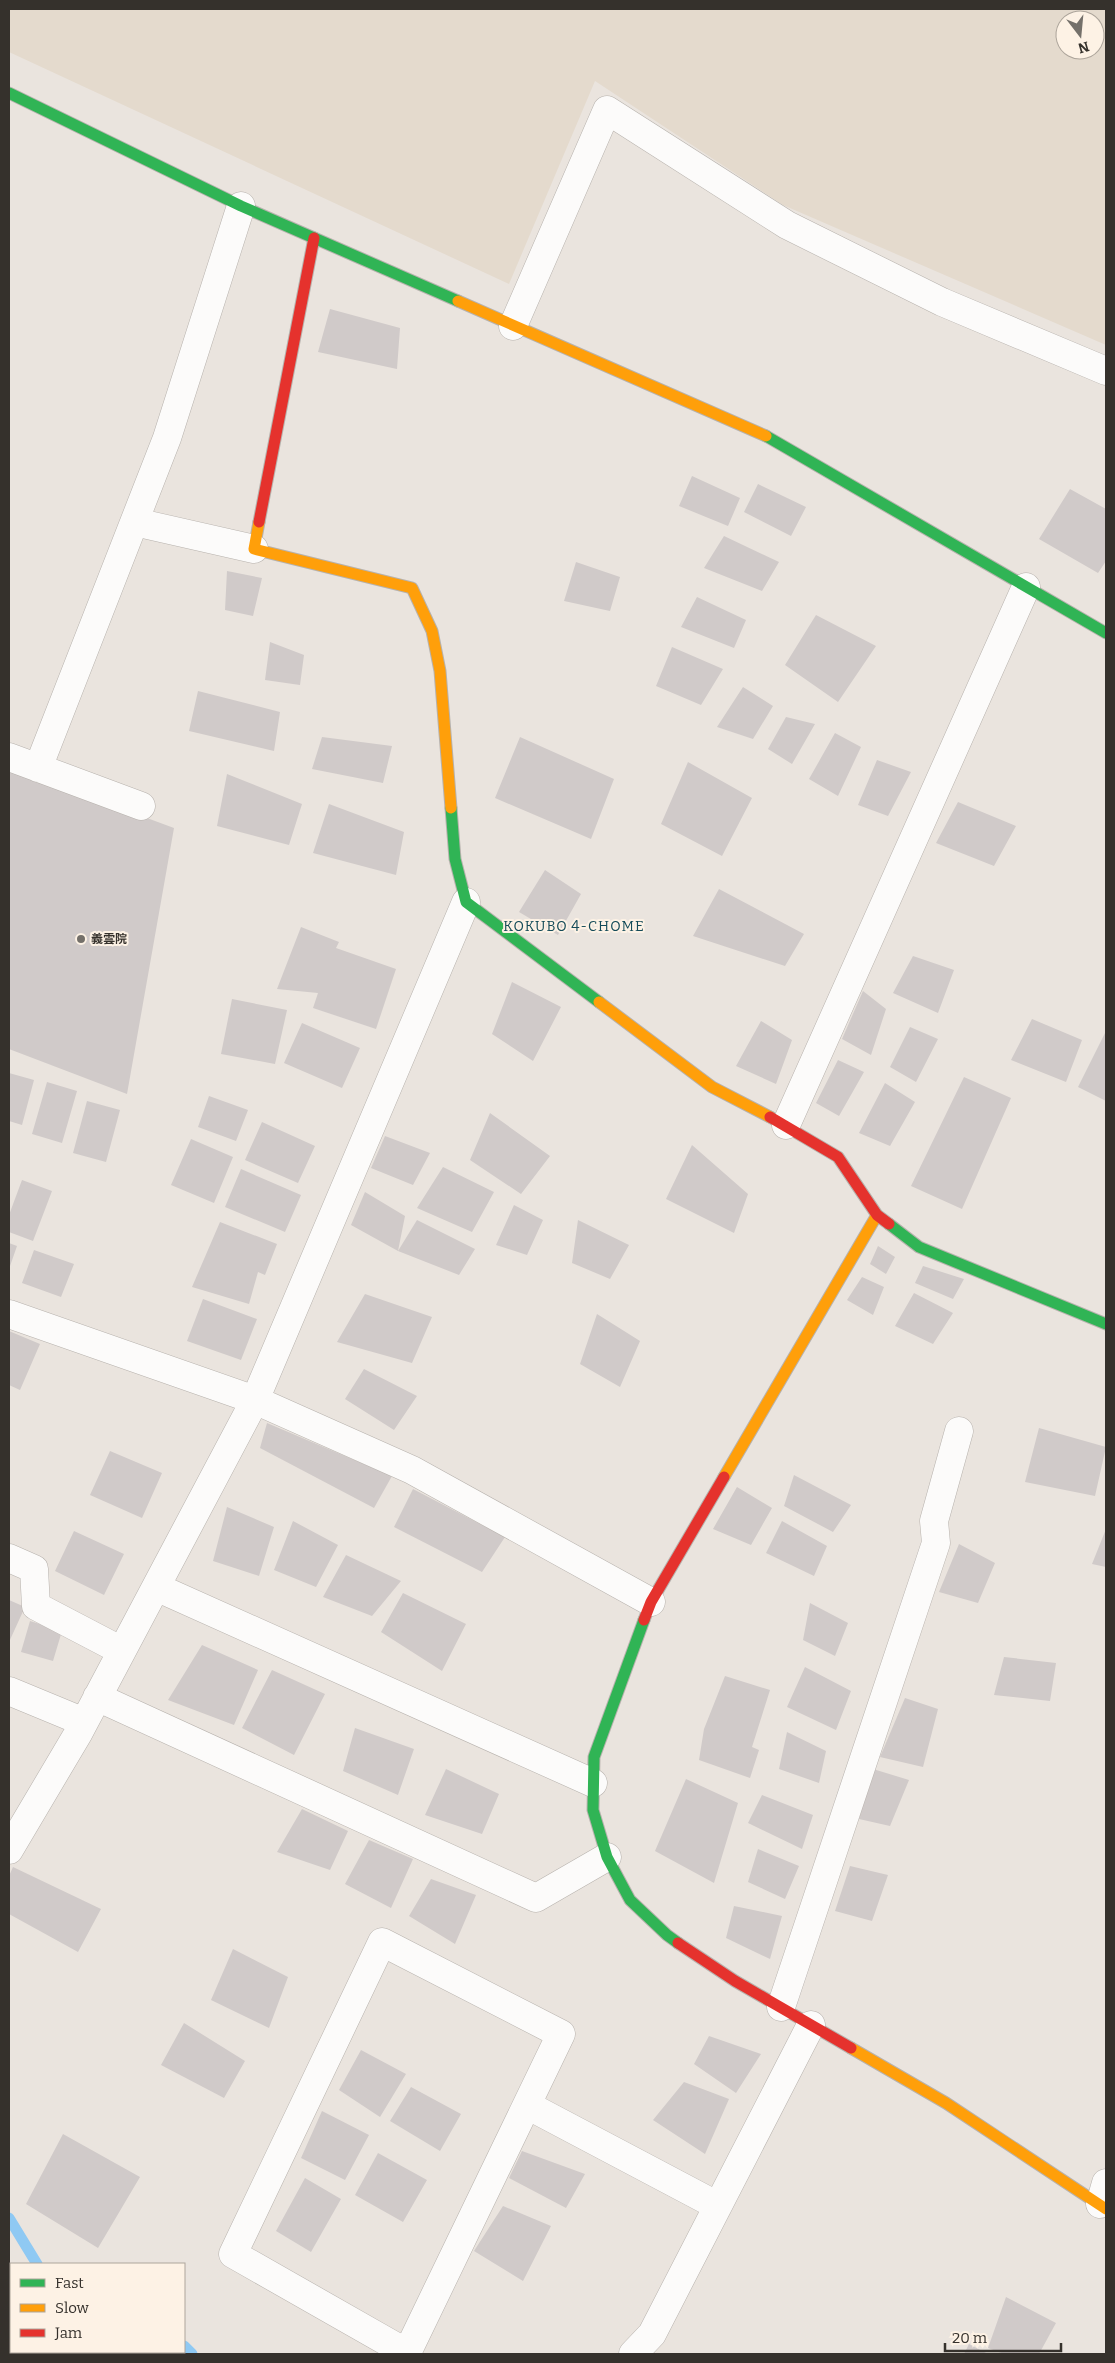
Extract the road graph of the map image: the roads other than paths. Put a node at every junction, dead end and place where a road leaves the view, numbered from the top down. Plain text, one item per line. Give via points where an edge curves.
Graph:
1 (9, 93) edge
2 (240, 206) junction
3 (314, 238) junction
4 (513, 326) junction
5 (1106, 371) edge
6 (135, 522) junction
7 (254, 549) junction
8 (1026, 587) junction
9 (1106, 633) edge
10 (9, 757) edge
11 (38, 768) junction
12 (142, 806) dead end
13 (466, 902) junction
14 (786, 1125) junction
15 (877, 1215) junction
16 (9, 1314) edge
17 (1106, 1324) edge
18 (255, 1400) junction
19 (959, 1431) dead end
20 (9, 1558) edge
21 (156, 1587) junction
22 (651, 1602) junction
23 (122, 1651) junction
24 (9, 1691) edge
25 (97, 1697) junction
26 (84, 1722) junction
27 (593, 1783) junction
28 (9, 1850) edge
29 (607, 1857) junction
30 (781, 2007) junction
31 (811, 2025) junction
32 (526, 2105) junction
33 (1104, 2199) edge
34 (718, 2206) junction
35 (408, 2354) edge
36 (632, 2354) edge

1 - 2 street
2 - 3 street
2 - 6 street via 167,438
3 - 4 street
3 - 7 street
4 - 5 street via 607,110 787,225 942,302
4 - 8 street via 762,434
6 - 7 street
6 - 11 street
7 - 13 street via 412,588 432,631 440,672 455,859
8 - 9 street
8 - 14 street
10 - 11 street
11 - 12 street
13 - 14 street via 712,1088
13 - 18 street
14 - 15 street via 838,1157
15 - 17 street via 919,1247
15 - 22 street
16 - 18 street
18 - 21 street
18 - 22 street via 420,1474
19 - 30 street via 934,1521 936,1543
20 - 23 street via 34,1569 36,1606
21 - 23 street
21 - 27 street
22 - 27 street via 594,1757
23 - 25 street
24 - 26 street
25 - 26 street
25 - 29 street via 536,1898
26 - 28 street
27 - 29 street via 593,1810
29 - 30 street via 630,1900 667,1935 735,1981
30 - 31 street
31 - 33 street
31 - 34 street
32 - 34 street
32 - 35 street
32 - 35 street via 561,2034 382,1942 233,2254
34 - 36 street via 652,2334

